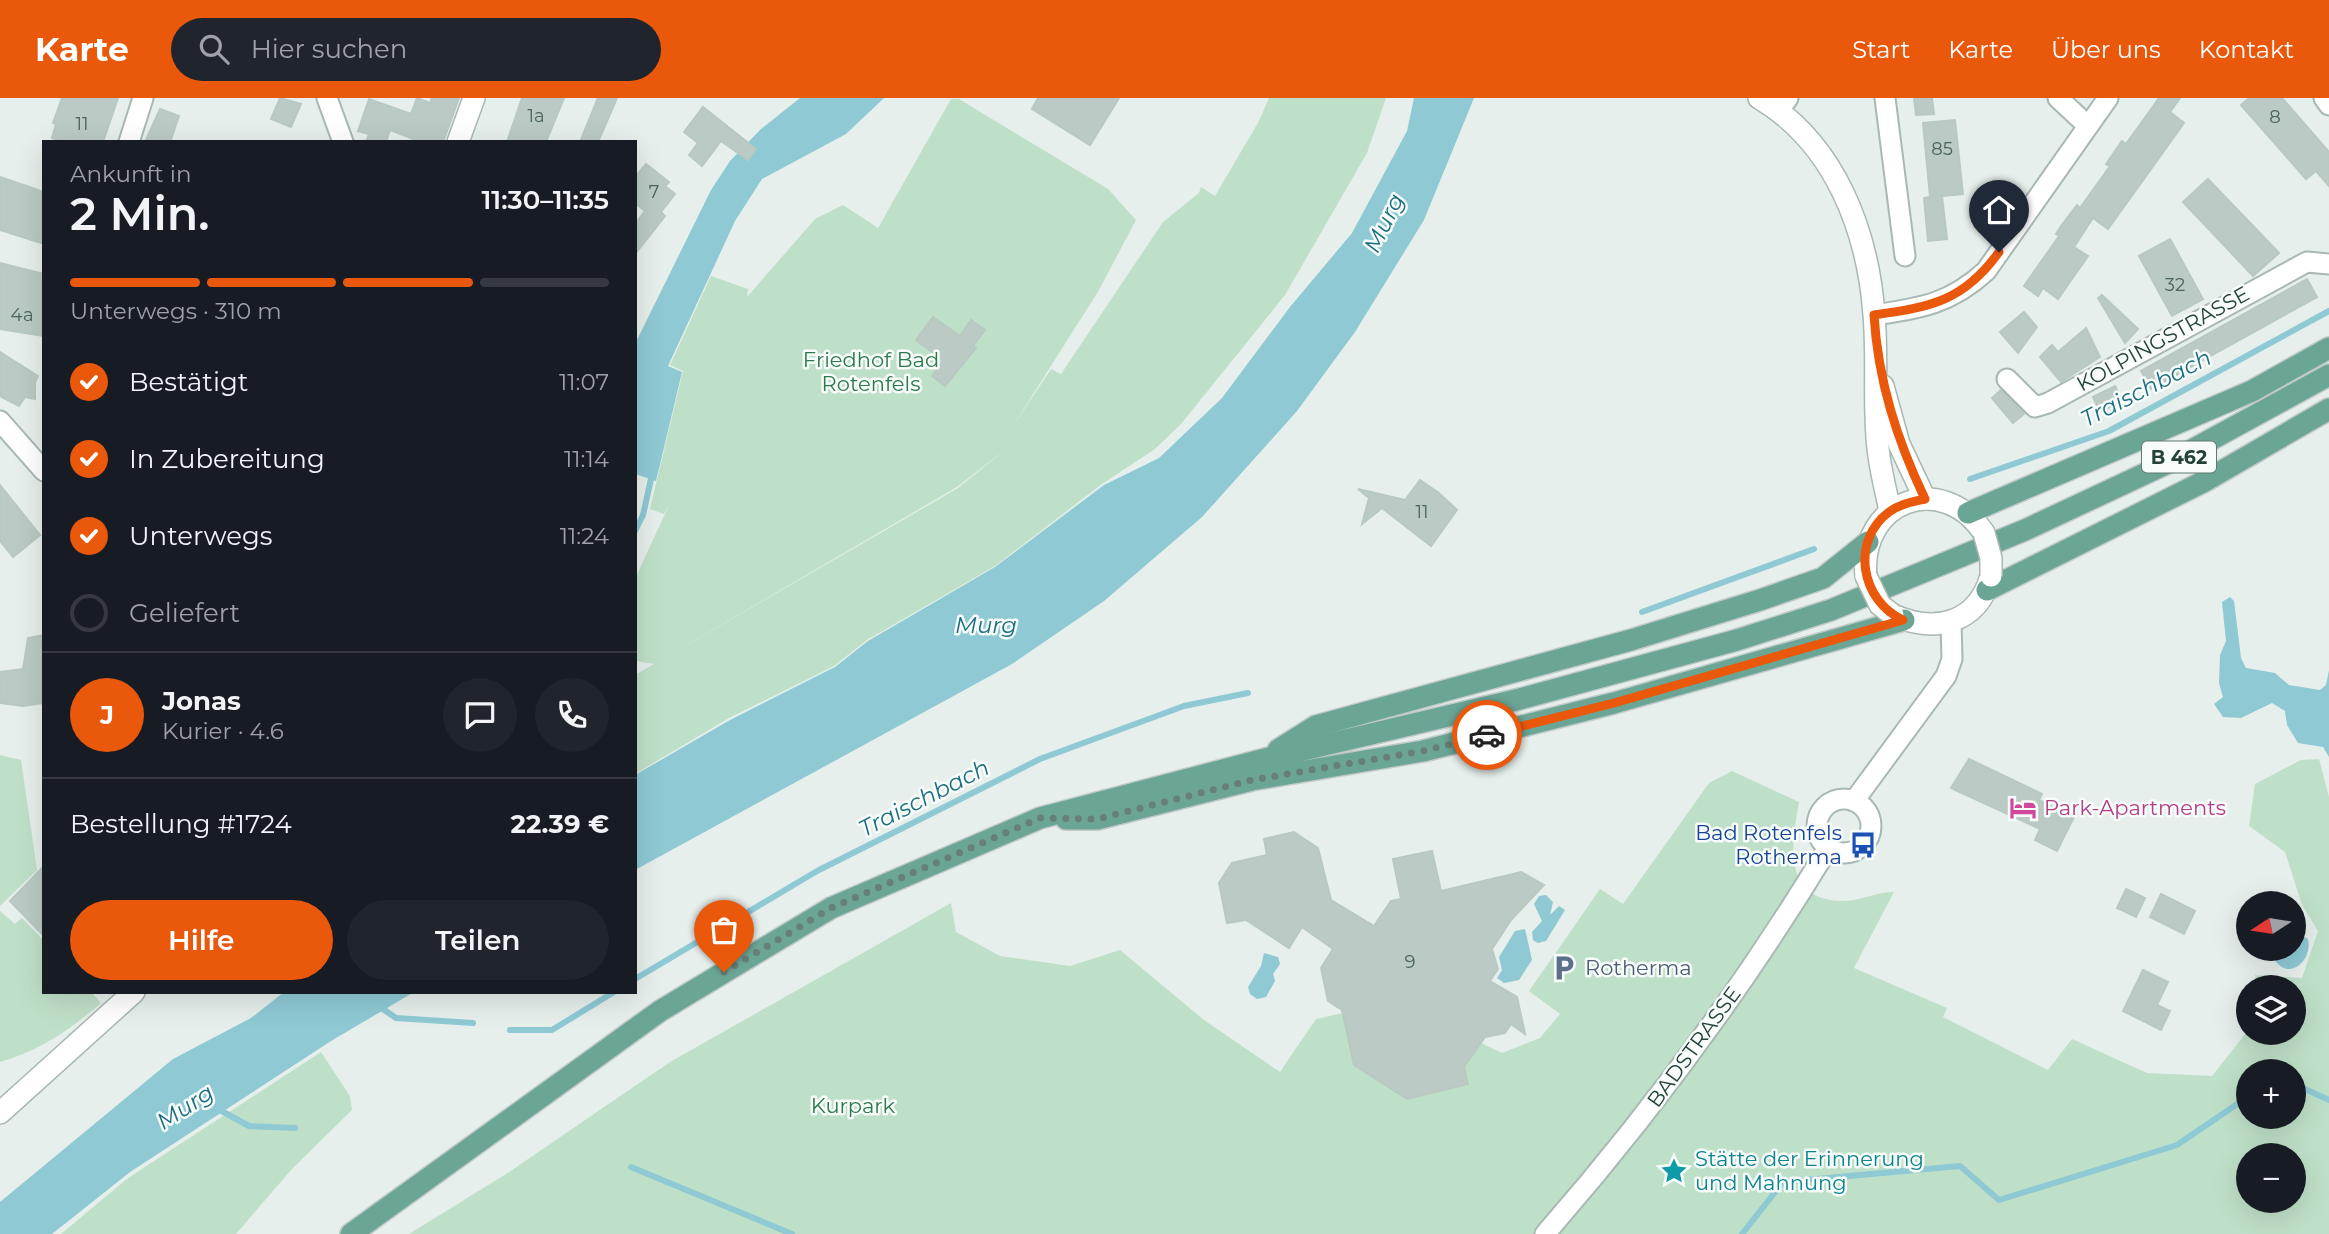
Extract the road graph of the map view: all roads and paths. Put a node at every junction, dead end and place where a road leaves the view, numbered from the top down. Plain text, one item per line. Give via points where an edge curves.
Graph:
1 (143, 98) edge
2 (327, 98) edge
3 (474, 98) edge
4 (1759, 98) edge
5 (1885, 98) edge
6 (2058, 98) edge
7 (2108, 98) edge
8 (2324, 98) edge
9 (1783, 104) edge
10 (2329, 105) edge
11 (2088, 125) junction
12 (131, 140) edge
13 (342, 140) edge
14 (459, 140) edge
15 (1905, 256) dead end
16 (2329, 264) edge
17 (1874, 315) junction
18 (1875, 336) junction
19 (2329, 348) edge
20 (2329, 375) edge
21 (2007, 379) dead end
22 (2329, 409) edge
23 (0, 421) edge
24 (42, 469) edge
25 (1925, 499) junction
26 (1889, 511) junction
27 (1968, 513) junction
28 (1868, 542) junction
29 (1989, 583) junction
30 (1898, 617) junction
31 (1951, 622) junction
32 (1265, 759) junction
33 (1854, 801) junction
34 (1040, 818) junction
35 (1828, 848) junction
36 (132, 994) edge
37 (0, 1113) edge
38 (351, 1234) edge
39 (1545, 1234) edge

1 - 12 street
2 - 13 street
3 - 14 street
4 - 9 street
5 - 15 street
6 - 11 street
7 - 11 street
8 - 10 street
9 - 17 street via 1847,198 1864,248
11 - 17 street via 1986,271 1964,291 1936,304
16 - 21 street, KOLPINGSTRASSE via 2307,262 2048,403 2035,407
17 - 18 street
18 - 25 street via 1899,444
18 - 26 street via 1878,451
19 - 27 main road via 2252,391
20 - 32 main road, B 462 via 2170,462 1929,572 1831,610 1520,699
22 - 29 main road via 2205,481
23 - 24 street
25 - 26 street
25 - 27 street via 1943,500
26 - 28 street
27 - 29 street, bridge via 1984,533 1991,558
28 - 30 street, bridge via 1866,576 1880,604
28 - 32 main road via 1842,565 1811,582 1631,640 1315,726
29 - 31 street via 1973,607
30 - 31 street via 1929,626
30 - 34 main road via 1614,703 1423,751 1252,780 1097,819
31 - 33 street via 1952,659 1946,676
32 - 34 main road, B 462
33 - 35 street via 1832,801 1821,811 1818,835
33 - 35 street via 1867,812 1868,838 1855,851
34 - 38 main road, B 462 via 831,908 660,1011
35 - 39 street, BADSTRASSE via 1781,927 1628,1137
36 - 37 street

